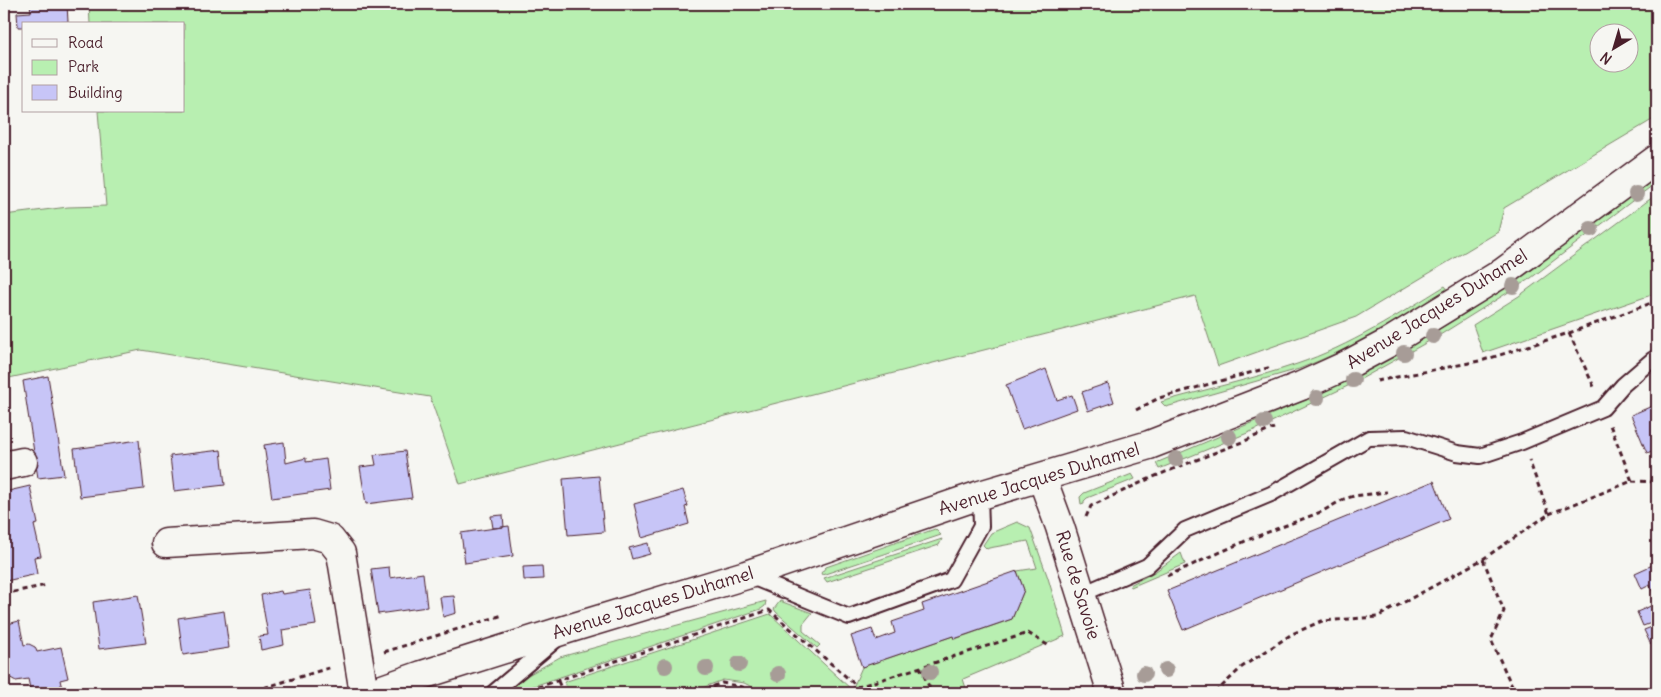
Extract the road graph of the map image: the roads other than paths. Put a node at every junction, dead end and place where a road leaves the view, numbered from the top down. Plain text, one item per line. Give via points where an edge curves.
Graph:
1 (1657, 159) edge
2 (1657, 357) edge
3 (1042, 478) junction
4 (980, 495) junction
5 (166, 543) dead end
6 (746, 575) junction
7 (1080, 595) junction
8 (572, 628) junction
9 (364, 693) edge
10 (371, 693) edge
11 (493, 693) edge
12 (1112, 693) edge

1 - 3 main road, Avenue Jacques Duhamel via 1502,273 1345,366 1149,445
2 - 7 lane via 1623,385 1603,408 1480,456 1457,453 1406,437 1370,438 1272,494 1185,530 1147,566
3 - 4 main road, Avenue Jacques Duhamel
3 - 7 main road, Rue de Savoie
4 - 6 main road, Avenue Jacques Duhamel
4 - 6 lane via 981,526 951,580 849,617
5 - 9 main road via 313,534 330,539 341,553
6 - 8 main road, Avenue Jacques Duhamel
7 - 12 main road, Rue de Savoie
8 - 10 main road, Avenue Jacques Duhamel
8 - 11 lane

